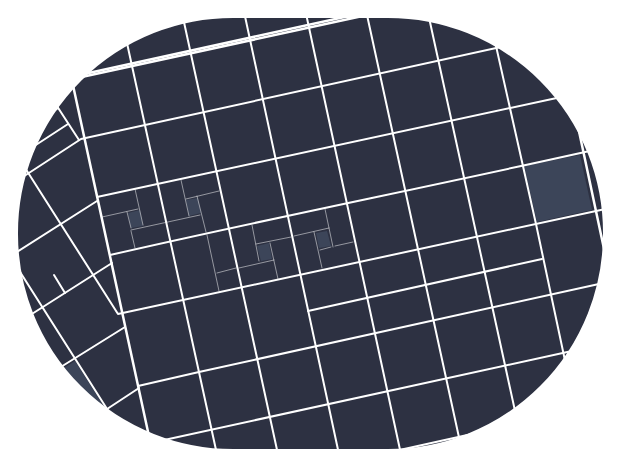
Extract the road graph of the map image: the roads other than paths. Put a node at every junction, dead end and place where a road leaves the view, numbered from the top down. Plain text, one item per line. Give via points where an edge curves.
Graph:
1 (245, 15) edge
2 (306, 15) edge
3 (359, 15) edge
4 (367, 15) edge
5 (429, 19) edge
6 (184, 21) edge
7 (309, 27) junction
8 (250, 39) junction
9 (127, 43) edge
10 (495, 43) edge
11 (501, 47) edge
12 (496, 48) junction
13 (190, 52) junction
14 (438, 61) junction
15 (132, 65) junction
16 (380, 74) junction
17 (81, 77) edge
18 (72, 86) edge
19 (322, 86) junction
20 (559, 98) edge
21 (263, 100) junction
22 (56, 105) edge
23 (58, 108) junction
24 (510, 108) junction
25 (52, 112) edge
26 (203, 112) junction
27 (451, 120) junction
28 (68, 124) junction
29 (145, 125) junction
30 (577, 125) edge
31 (393, 132) junction
32 (84, 139) junction
33 (79, 140) junction
34 (334, 145) junction
35 (34, 146) edge
36 (589, 151) edge
37 (583, 153) junction
38 (275, 158) junction
39 (522, 166) junction
40 (25, 168) edge
41 (216, 171) junction
42 (29, 173) junction
43 (22, 178) edge
44 (181, 179) junction
45 (464, 179) junction
46 (158, 184) junction
47 (135, 188) junction
48 (405, 190) junction
49 (221, 191) junction
50 (197, 196) junction
51 (97, 197) junction
52 (185, 199) junction
53 (98, 201) junction
54 (347, 203) junction
55 (324, 208) junction
56 (140, 209) junction
57 (605, 209) edge
58 (596, 210) junction
59 (127, 212) junction
60 (202, 215) junction
61 (288, 216) junction
62 (102, 217) junction
63 (189, 217) junction
64 (166, 222) junction
65 (61, 224) junction
66 (251, 224) junction
67 (536, 224) junction
68 (144, 227) junction
69 (329, 228) junction
70 (229, 229) junction
71 (131, 230) junction
72 (314, 232) junction
73 (206, 234) junction
74 (292, 236) junction
75 (477, 236) junction
76 (270, 241) junction
77 (170, 242) junction
78 (355, 242) junction
79 (256, 244) junction
80 (333, 247) junction
81 (135, 249) junction
82 (418, 249) junction
83 (318, 250) junction
84 (16, 253) edge
85 (605, 254) edge
86 (110, 255) junction
87 (542, 259) junction
88 (274, 260) junction
89 (360, 262) junction
90 (112, 263) junction
91 (260, 263) junction
92 (238, 268) junction
93 (323, 270) junction
94 (18, 271) edge
95 (484, 272) junction
96 (215, 273) junction
97 (300, 274) junction
98 (54, 275) dead end
99 (93, 275) junction
100 (278, 279) junction
101 (600, 284) edge
102 (426, 285) junction
103 (242, 287) junction
104 (219, 292) junction
105 (65, 293) junction
106 (550, 296) junction
107 (367, 298) junction
108 (183, 300) junction
109 (42, 307) junction
110 (492, 308) junction
111 (308, 311) junction
112 (122, 313) junction
113 (31, 314) edge
114 (434, 321) junction
115 (125, 327) junction
116 (375, 333) junction
117 (316, 346) junction
118 (572, 351) edge
119 (563, 353) junction
120 (75, 358) junction
121 (257, 359) junction
122 (565, 361) edge
123 (505, 366) junction
124 (60, 367) edge
125 (199, 372) junction
126 (447, 379) junction
127 (138, 387) junction
128 (388, 392) junction
129 (329, 404) junction
130 (107, 409) junction
131 (515, 411) edge
132 (110, 414) edge
133 (270, 417) junction
134 (212, 430) junction
135 (149, 434) edge
136 (474, 434) edge
137 (459, 437) junction
138 (164, 440) edge
139 (400, 450) junction
140 (216, 452) edge
141 (278, 452) edge
142 (339, 452) edge
143 (391, 452) edge

1 - 8 street
2 - 7 street
3 - 7 main road
4 - 16 street
5 - 14 street
6 - 13 street
7 - 8 main road
7 - 19 street
8 - 13 main road
8 - 21 street
9 - 15 street
10 - 12 street
11 - 12 street
12 - 14 street
12 - 24 street
13 - 15 main road
13 - 26 street
14 - 16 street
14 - 27 street
15 - 17 main road
15 - 29 street
16 - 19 street
16 - 31 street
18 - 32 main road
19 - 21 street
19 - 34 street
20 - 24 street
21 - 26 street
21 - 38 street
22 - 23 street
23 - 25 street
23 - 28 street
24 - 27 street
24 - 39 street
26 - 29 street
26 - 41 street
27 - 31 street
27 - 45 street
28 - 33 street
28 - 35 street
29 - 32 street
29 - 46 street
30 - 37 main road
31 - 34 street
31 - 48 street
32 - 33 street
32 - 51 main road
33 - 42 street
34 - 38 street
34 - 54 street
36 - 37 street
37 - 39 street
37 - 58 main road
38 - 41 street
38 - 61 street
39 - 45 street
39 - 67 street
40 - 42 street
41 - 44 street
41 - 49 street
42 - 43 street
42 - 65 street
44 - 46 street
44 - 52 lane
45 - 48 street
45 - 75 street
46 - 47 street
46 - 64 street
47 - 51 street
47 - 56 lane
48 - 54 street
48 - 82 street
49 - 50 lane
49 - 70 street
50 - 52 lane
50 - 60 lane
51 - 53 main road
52 - 63 lane
53 - 62 main road
53 - 65 street
54 - 55 street
54 - 78 street
55 - 61 street
55 - 69 lane
56 - 59 lane
56 - 68 lane
57 - 58 street
58 - 67 street
58 - 85 main road
59 - 62 lane
59 - 71 lane
60 - 63 lane
60 - 73 lane
61 - 66 street
61 - 74 street
62 - 86 main road
63 - 64 lane
64 - 68 lane
64 - 77 street
65 - 84 street
65 - 99 street
66 - 70 street
66 - 79 lane
67 - 75 street
67 - 87 street
68 - 71 lane
69 - 72 lane
69 - 80 lane
70 - 73 street
70 - 92 street
71 - 81 lane
72 - 74 lane
72 - 83 lane
73 - 77 street
73 - 96 lane
74 - 76 lane
74 - 97 street
75 - 82 street
75 - 95 street
76 - 79 lane
76 - 88 lane
77 - 81 street
77 - 108 street
78 - 80 lane
78 - 89 street
79 - 91 lane
80 - 83 lane
81 - 86 street
82 - 89 street
82 - 102 street
83 - 93 lane
86 - 90 main road
87 - 95 street
87 - 106 street
88 - 91 lane
88 - 100 lane
89 - 93 street
89 - 107 street
90 - 99 street
90 - 112 main road
91 - 92 lane
92 - 96 lane
92 - 103 street
93 - 97 street
94 - 109 street
95 - 102 street
95 - 110 street
96 - 104 lane
97 - 100 street
97 - 111 street
98 - 105 street
99 - 105 street
99 - 112 street via 118,314
100 - 103 street
101 - 106 street
102 - 107 street
102 - 114 street
103 - 104 street
103 - 121 street
104 - 108 street
105 - 109 street
106 - 110 street
106 - 119 street
107 - 111 street
107 - 116 street
108 - 112 street
108 - 125 street
109 - 113 street
109 - 120 street
110 - 114 street
110 - 123 street
111 - 117 street
112 - 115 main road
114 - 116 street
114 - 126 street
115 - 120 street
115 - 127 main road
116 - 117 street
116 - 128 street
117 - 121 street
117 - 129 street
118 - 119 street
119 - 122 street
119 - 123 street
120 - 124 street
120 - 130 street
121 - 125 street
121 - 133 street
123 - 126 street
123 - 131 street
125 - 127 street
125 - 134 street
126 - 128 street
126 - 137 street
127 - 130 street
127 - 135 main road
128 - 129 street
128 - 139 street
129 - 133 street
129 - 142 street
130 - 132 street
133 - 134 street
133 - 141 street
134 - 138 street
134 - 140 street
136 - 137 street
137 - 139 street
139 - 143 street

